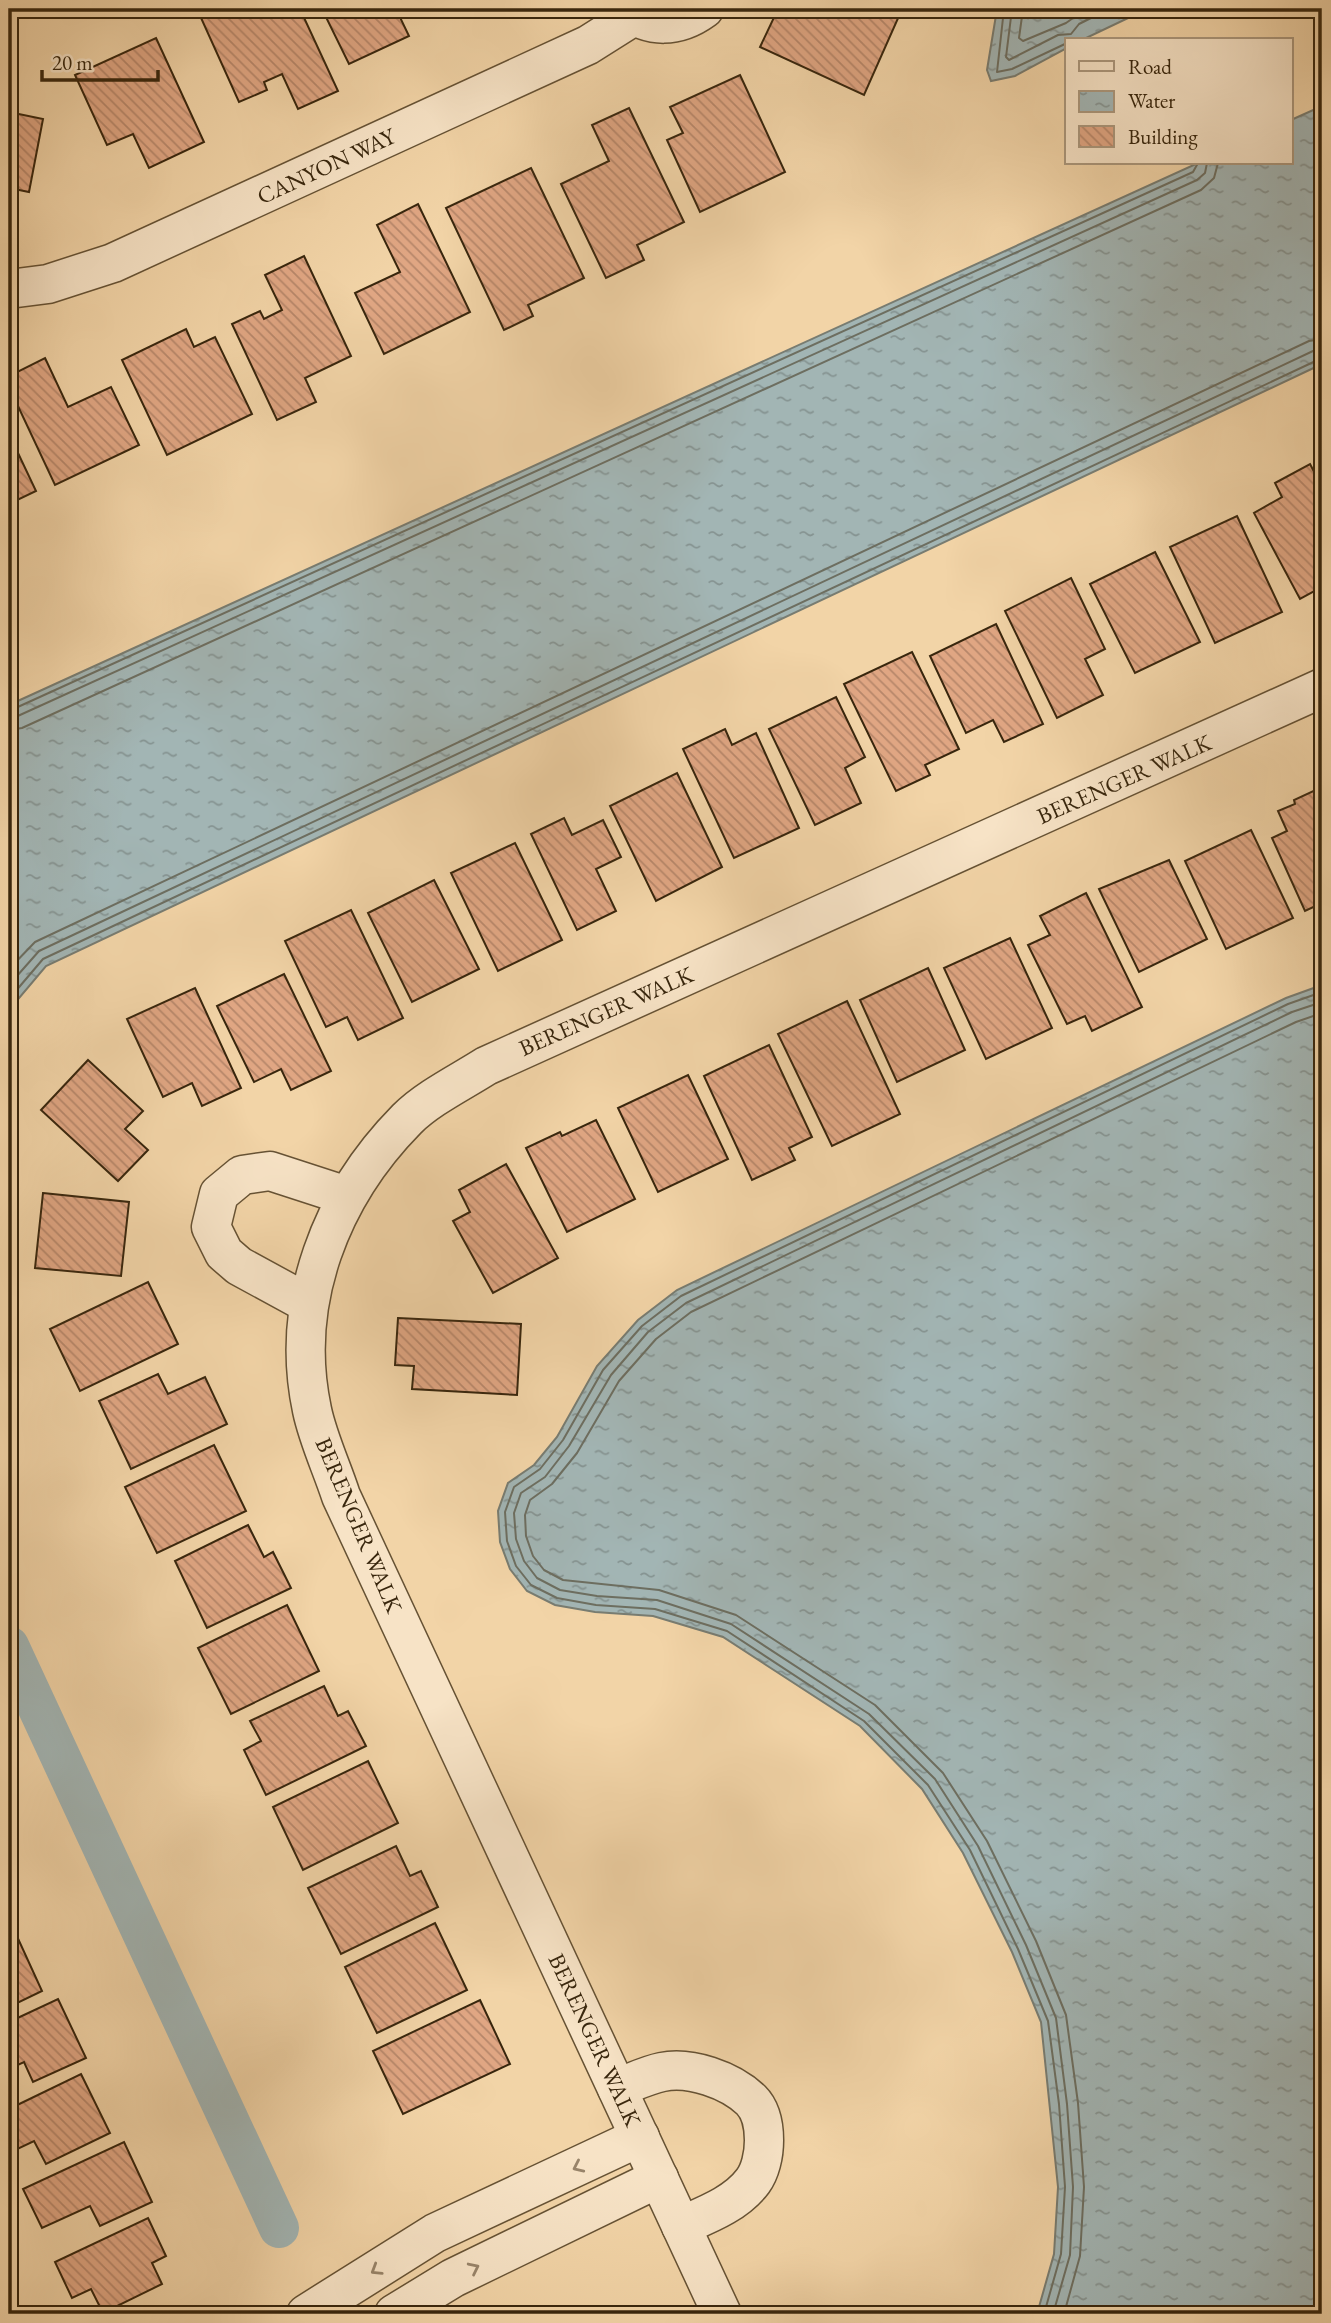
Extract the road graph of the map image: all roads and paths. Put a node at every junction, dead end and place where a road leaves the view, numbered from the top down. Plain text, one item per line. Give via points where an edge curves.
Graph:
1 (704, 9) edge
2 (629, 13) edge
3 (9, 289) edge
4 (1322, 688) edge
5 (347, 1196) junction
6 (307, 1303) junction
7 (617, 2088) junction
8 (640, 2137) junction
9 (659, 2178) junction
10 (681, 2226) junction
11 (306, 2314) edge
12 (394, 2314) edge
13 (722, 2314) edge

1 - 2 street, CANYON WAY via 673,24 652,23
2 - 3 street, CANYON WAY via 588,45 113,263 48,284
4 - 5 street, BERENGER WALK via 486,1066 408,1117 357,1177
5 - 6 street, BERENGER WALK via 322,1248
5 - 6 street via 270,1171 242,1175 219,1194 211,1227 224,1253
6 - 7 street, BERENGER WALK via 304,1324 312,1410 341,1496
7 - 8 street, BERENGER WALK
7 - 10 street via 663,2071 696,2072 753,2102 763,2129 763,2158 754,2180 736,2198
8 - 9 street, BERENGER WALK
8 -> 11 street via 435,2233
9 - 10 street, BERENGER WALK
12 -> 9 street via 453,2278
10 - 13 street, BERENGER WALK

